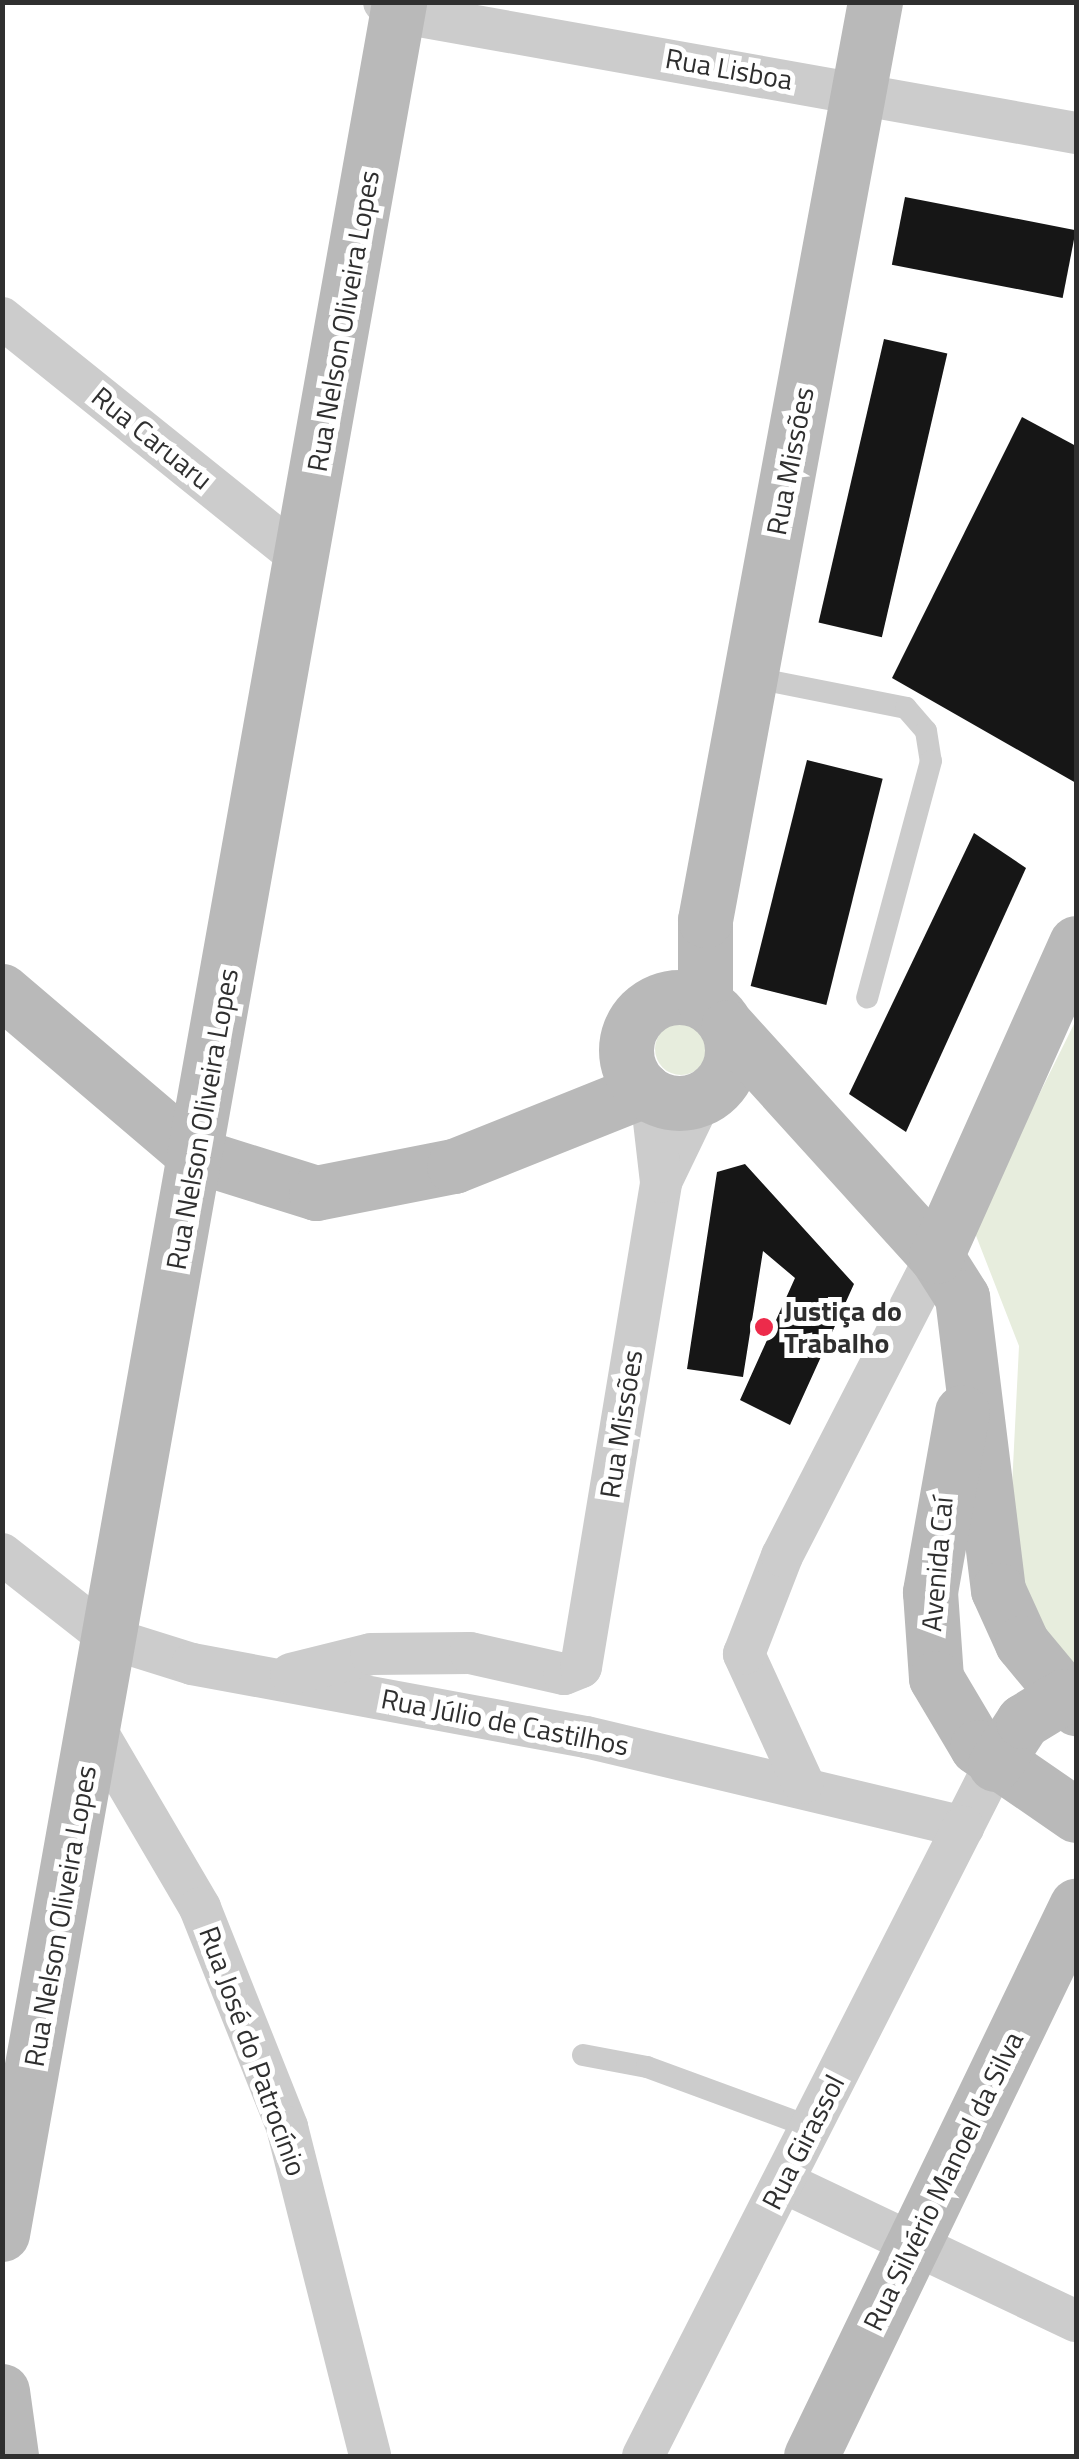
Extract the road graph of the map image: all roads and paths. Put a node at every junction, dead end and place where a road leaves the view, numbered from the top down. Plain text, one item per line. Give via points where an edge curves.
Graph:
1 (875, 2) edge
2 (393, 6) edge
3 (859, 92) junction
4 (1076, 133) edge
5 (2, 318) edge
6 (302, 559) junction
7 (750, 676) junction
8 (1076, 943) edge
9 (2, 991) edge
10 (867, 998) dead end
11 (701, 1009) junction
12 (665, 1088) junction
13 (807, 1120) junction
14 (195, 1155) junction
15 (936, 1256) junction
16 (977, 1372) junction
17 (2, 1554) edge
18 (109, 1638) junction
19 (277, 1678) junction
20 (1070, 1702) edge
21 (94, 1727) junction
22 (995, 1764) junction
23 (803, 1783) junction
24 (1073, 1811) edge
25 (963, 1827) junction
26 (1076, 1906) edge
27 (582, 2055) dead end
28 (810, 2127) junction
29 (783, 2182) junction
30 (2, 2234) edge
31 (910, 2244) junction
32 (1076, 2320) edge
33 (2, 2391) edge
34 (12, 2456) edge
35 (370, 2456) edge
36 (644, 2456) edge
37 (812, 2456) edge

1 - 3 street, Rua Missões
2 - 3 street, Rua Lisboa
2 - 6 street, Rua Nelson Oliveira Lopes
3 - 4 street, Rua Lisboa
3 - 7 street, Rua Missões
5 - 6 street, Rua Caruaru
6 - 14 street, Rua Nelson Oliveira Lopes
7 - 10 lane via 906,708 926,731 931,762
7 - 11 street, Rua Missões via 705,920
8 - 15 street
9 - 14 street
11 - 12 street, Rua Missões via 730,1068
11 - 12 street via 641,1012
11 - 13 street, Avenida Caí
12 - 13 street
12 - 14 street via 575,1115 454,1166 316,1193
12 - 19 street, Rua Missões via 661,1182 581,1667 564,1674 470,1653 370,1654
13 - 15 street, Avenida Caí
14 - 18 street, Rua Nelson Oliveira Lopes
15 - 16 street, Avenida Caí via 962,1298
15 - 23 street via 782,1556 744,1654
16 - 20 street, Avenida Caí via 990,1564 1022,1643
16 - 22 street, Avenida Caí via 945,1470 928,1626 950,1714
17 - 18 street, Rua Júlio de Castilhos
18 - 19 street, Rua Júlio de Castilhos
18 - 21 street, Rua Nelson Oliveira Lopes
19 - 23 street, Rua Júlio de Castilhos
20 - 22 street via 1023,1721
21 - 30 street, Rua Nelson Oliveira Lopes
21 - 35 street, Rua José do Patrocínio via 200,1908 287,2127
22 - 24 street, Avenida Caí
22 - 25 street
23 - 25 street, Rua Júlio de Castilhos
25 - 28 street, Rua Girassol
26 - 31 street, Rua Silvério Manoel da Silva
27 - 28 lane via 647,2067
28 - 29 street, Rua Girassol
29 - 31 street
29 - 36 street, Rua Girassol
31 - 32 street
31 - 37 street, Rua Silvério Manoel da Silva
33 - 34 street

